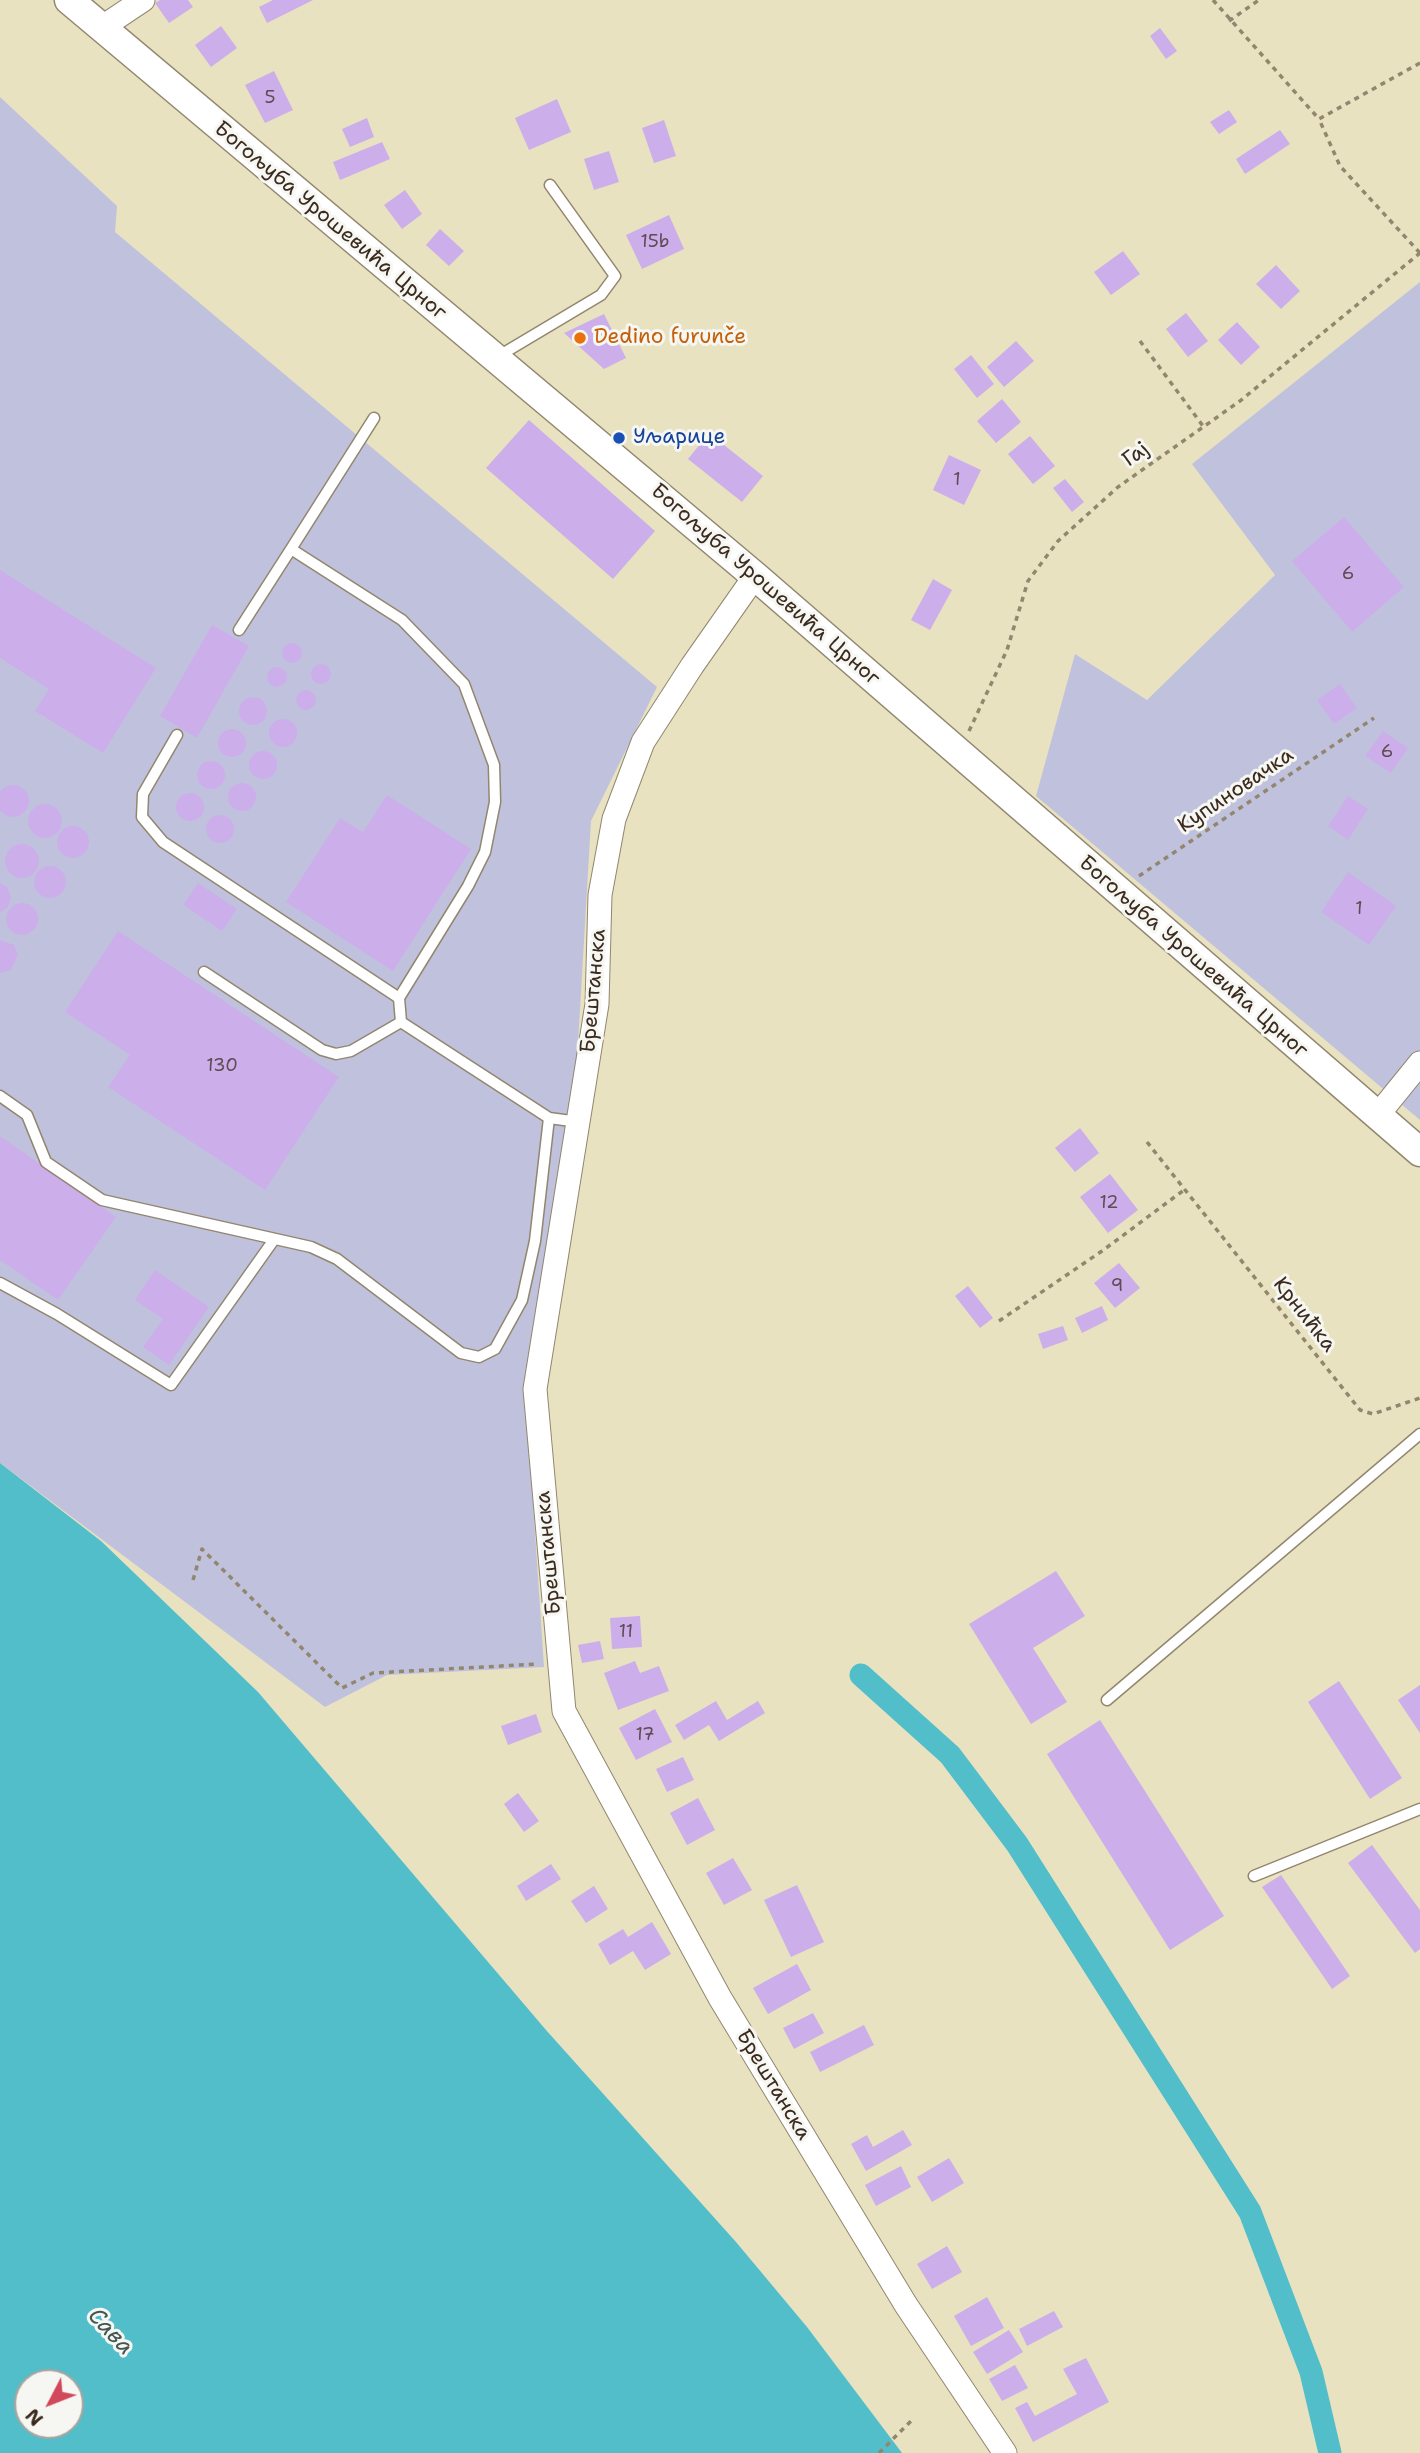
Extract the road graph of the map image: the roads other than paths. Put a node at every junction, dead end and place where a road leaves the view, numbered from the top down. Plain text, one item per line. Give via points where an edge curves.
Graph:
1 (69, 0) edge
2 (142, 0) edge
3 (101, 28) junction
4 (550, 185) dead end
5 (495, 358) junction
6 (374, 418) dead end
7 (291, 549) junction
8 (755, 576) junction
9 (239, 630) dead end
10 (177, 735) dead end
11 (204, 972) dead end
12 (399, 998) junction
13 (401, 1022) junction
14 (1420, 1063) edge
15 (0, 1096) edge
16 (1377, 1116) junction
17 (549, 1118) junction
18 (579, 1122) junction
19 (1420, 1152) edge
20 (273, 1241) junction
21 (0, 1283) edge
22 (1420, 1434) edge
23 (1107, 1700) dead end
24 (1420, 1809) edge
25 (1254, 1876) dead end
26 (1005, 2453) edge

1 - 3 street, Богољуба Урошевића Црног
2 - 3 street
3 - 5 street, Богољуба Урошевића Црног
4 - 5 lane via 615,276 601,295
5 - 8 street, Богољуба Урошевића Црног
6 - 7 lane
7 - 9 lane
7 - 12 lane via 402,620 464,684 494,765 495,802 485,852
8 - 16 street, Богољуба Урошевића Црног
8 - 18 street, Брештанска via 643,743 614,819 600,895 597,1004
10 - 12 lane via 143,793 142,817 156,834
11 - 13 lane via 322,1050 336,1054 351,1051
12 - 13 lane
13 - 17 lane
14 - 16 street
15 - 20 lane via 27,1115 46,1162 102,1200
16 - 19 street, Богољуба Урошевића Црног
17 - 18 lane
17 - 20 lane via 535,1241 522,1300 495,1349 479,1357 461,1353 337,1259 311,1247
18 - 26 street, Брештанска via 535,1389 564,1711 720,1998 906,2305
20 - 21 lane via 171,1385
22 - 23 lane
24 - 25 lane

